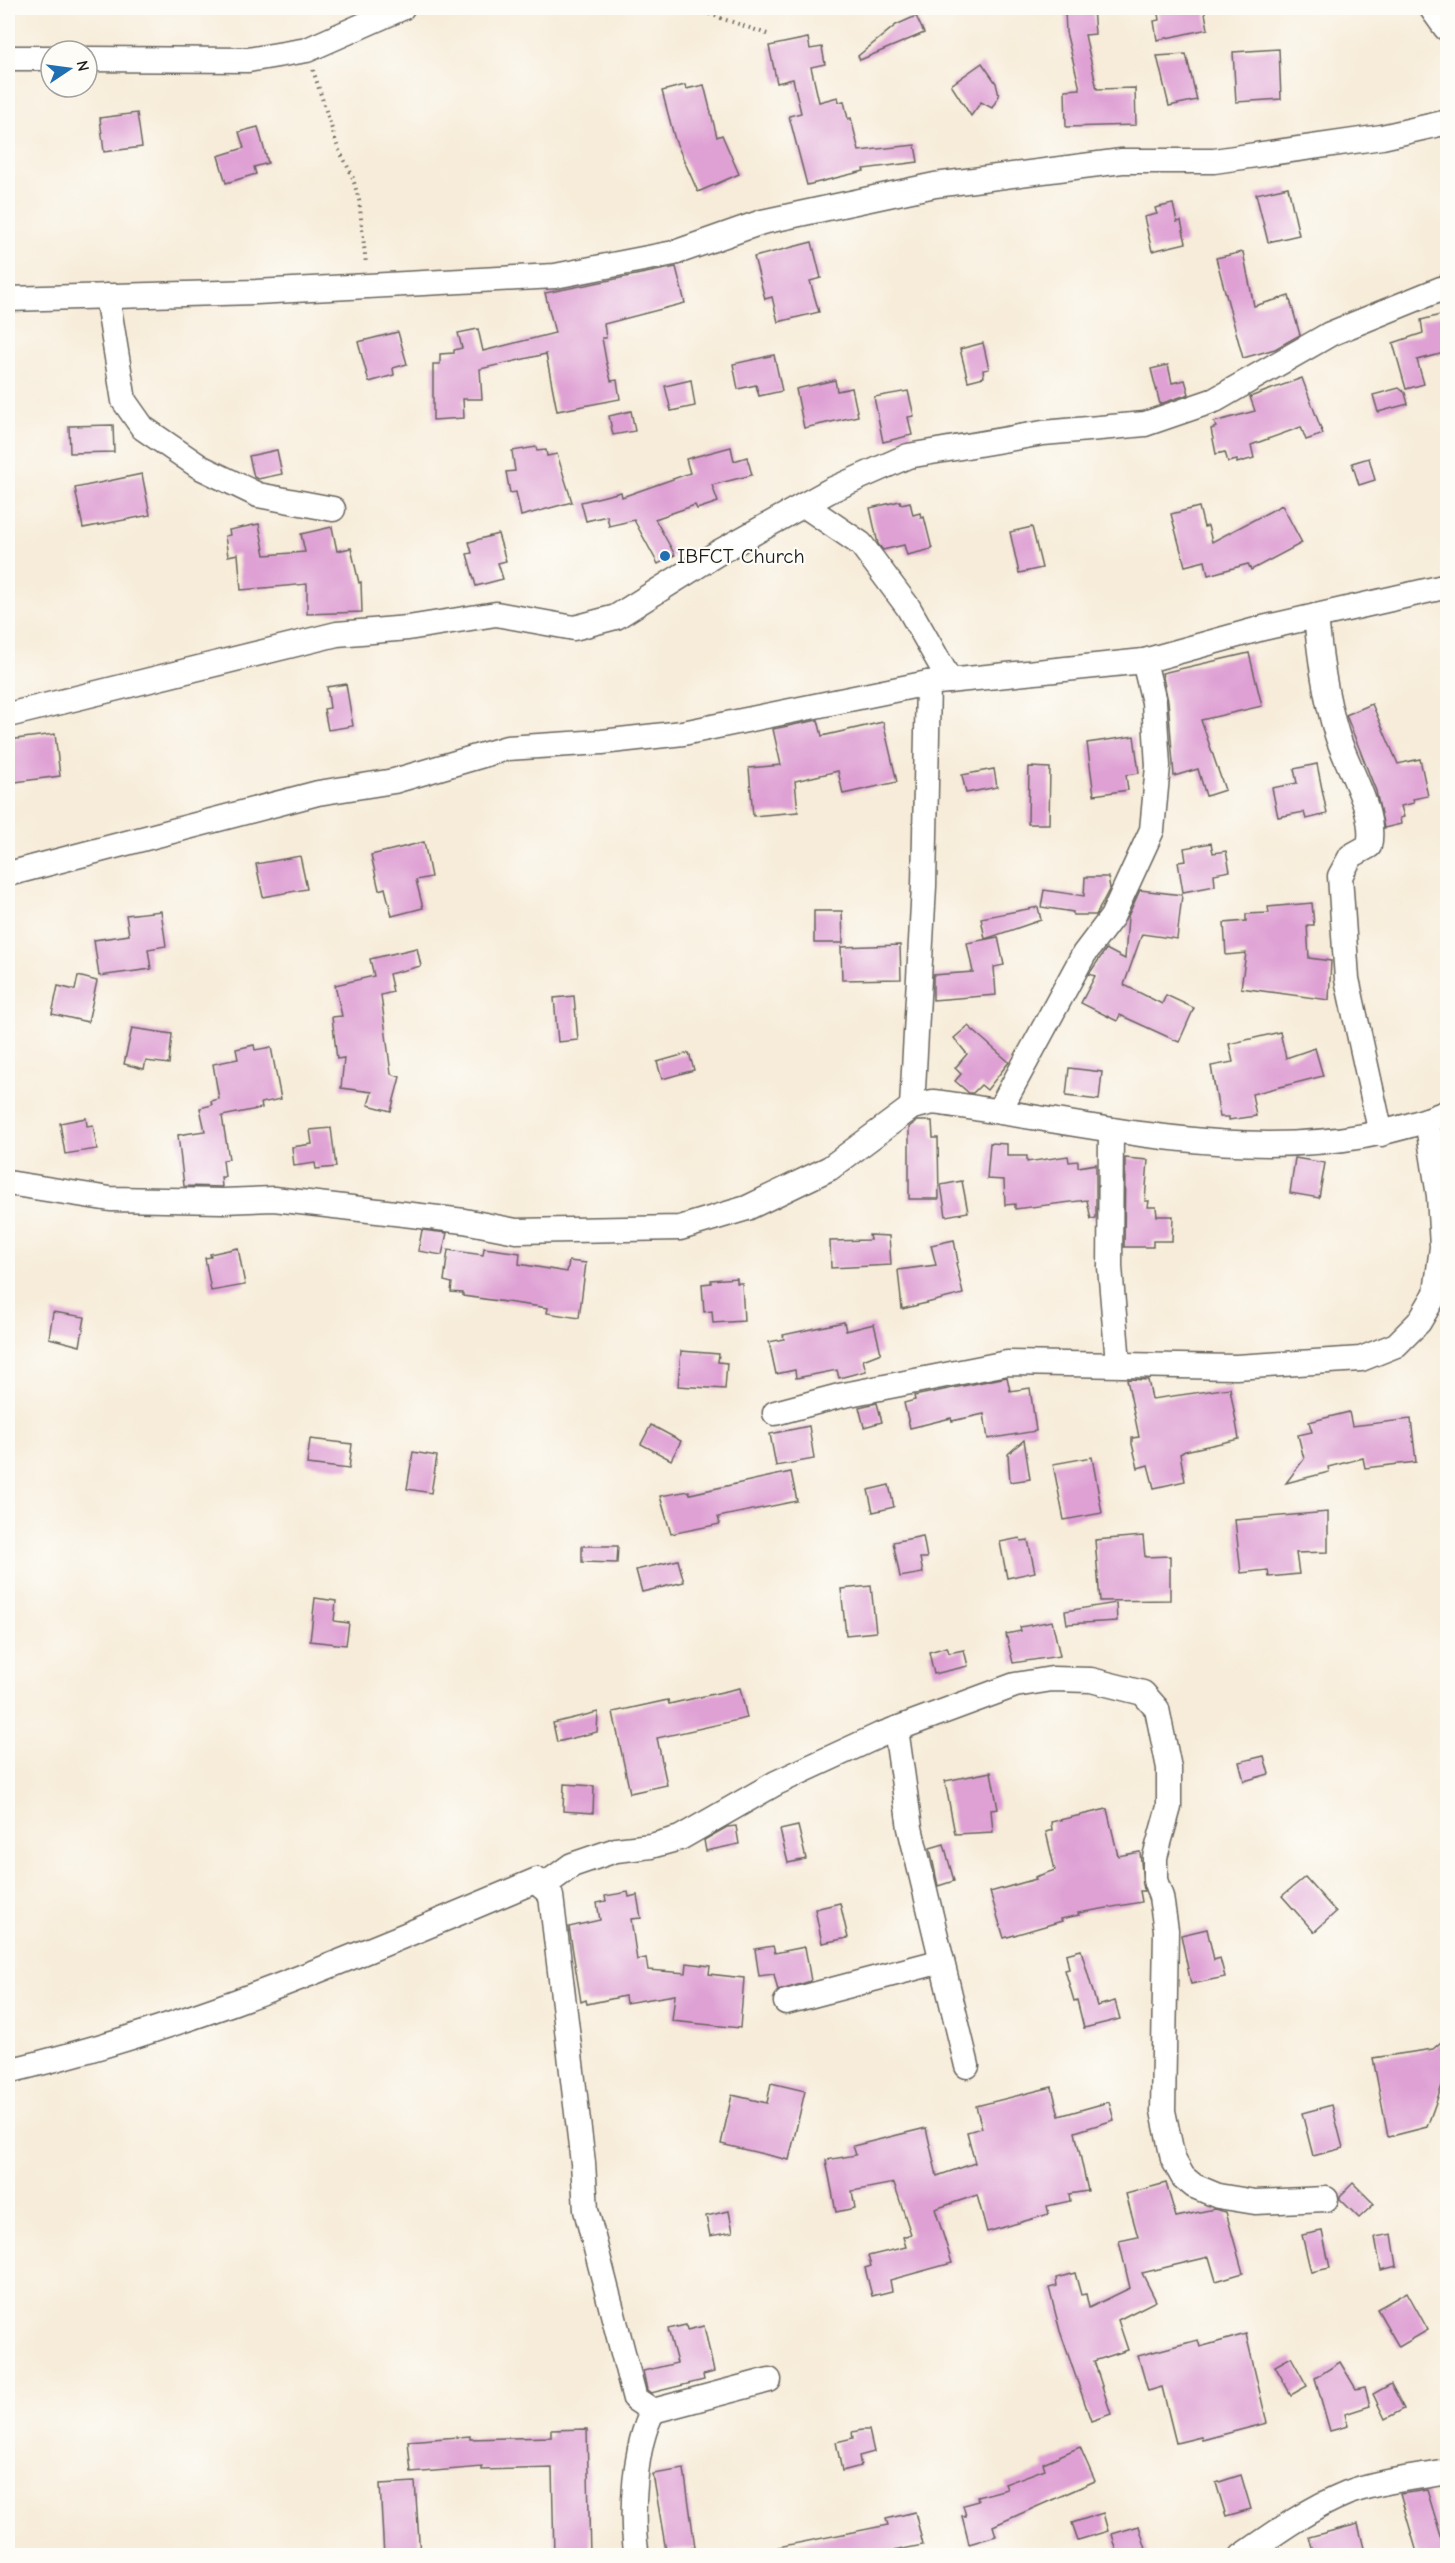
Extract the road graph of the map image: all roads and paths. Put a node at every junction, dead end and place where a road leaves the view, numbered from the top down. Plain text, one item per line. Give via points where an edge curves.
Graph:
1 (402, 8) edge
2 (692, 8) edge
3 (1434, 8) edge
4 (1448, 26) edge
5 (770, 35) dead end
6 (307, 50) junction
7 (8, 58) edge
8 (39, 58) edge
9 (99, 59) edge
10 (1448, 122) edge
11 (369, 286) junction
12 (1448, 286) edge
13 (107, 296) junction
14 (8, 299) edge
15 (804, 505) junction
16 (333, 509) dead end
17 (1448, 586) edge
18 (1316, 616) junction
19 (1144, 661) junction
20 (939, 682) junction
21 (8, 716) edge
22 (8, 874) edge
23 (912, 1107) junction
24 (999, 1111) junction
25 (1437, 1116) edge
26 (1111, 1130) junction
27 (1381, 1134) junction
28 (8, 1183) edge
29 (1118, 1363) junction
30 (776, 1413) dead end
31 (896, 1729) junction
32 (542, 1887) junction
33 (942, 1961) junction
34 (786, 2002) dead end
35 (967, 2066) dead end
36 (8, 2071) edge
37 (1326, 2199) dead end
38 (769, 2380) dead end
39 (653, 2411) junction
40 (1448, 2472) edge
41 (637, 2556) edge
42 (1242, 2556) edge

1 - 6 street
2 - 5 path
3 - 4 street
6 - 9 street via 248,60
6 - 11 path via 359,201
7 - 8 street
10 - 11 street via 1382,137 1214,161 1122,161 935,184 762,222 674,253 555,276
11 - 13 street
12 - 15 street via 1330,334 1215,400 1145,424 1043,433 908,456
13 - 14 street
13 - 16 street via 124,401 143,428 200,467 258,495
15 - 20 street via 861,544 908,607
15 - 21 street via 616,617 574,628 496,614 336,634
17 - 18 street
18 - 19 street
18 - 27 street via 1321,670 1332,714 1372,836 1369,846 1350,856 1340,876 1347,979
19 - 20 street
19 - 24 street via 1154,702 1158,766 1152,830 1112,917 1084,954
20 - 22 street via 683,733 507,748 394,781 318,793
20 - 23 street
23 - 24 street via 933,1102
23 - 28 street via 830,1168 747,1208 680,1228 516,1231 464,1221 274,1199 110,1199
24 - 26 street
25 - 27 street
25 - 29 street via 1442,1247 1436,1293 1419,1322 1396,1344 1361,1359 1236,1367
26 - 27 street via 1164,1138 1303,1144
26 - 29 street via 1110,1267
29 - 30 street via 1007,1363 839,1396
31 - 32 street via 776,1783 680,1838 616,1850 572,1865
31 - 33 street via 910,1828
31 - 37 street via 1015,1685 1052,1679 1090,1680 1143,1693 1157,1709 1168,1768 1169,1807 1155,1857 1155,1880 1166,1930 1163,2111 1173,2159 1194,2186 1218,2196 1255,2202
32 - 36 street via 537,1880 320,1972 178,2023
32 - 39 street via 551,1896 586,2210 635,2399
33 - 34 street
33 - 35 street
38 - 39 street
39 - 41 street via 641,2440 636,2475
40 - 42 street via 1347,2493

